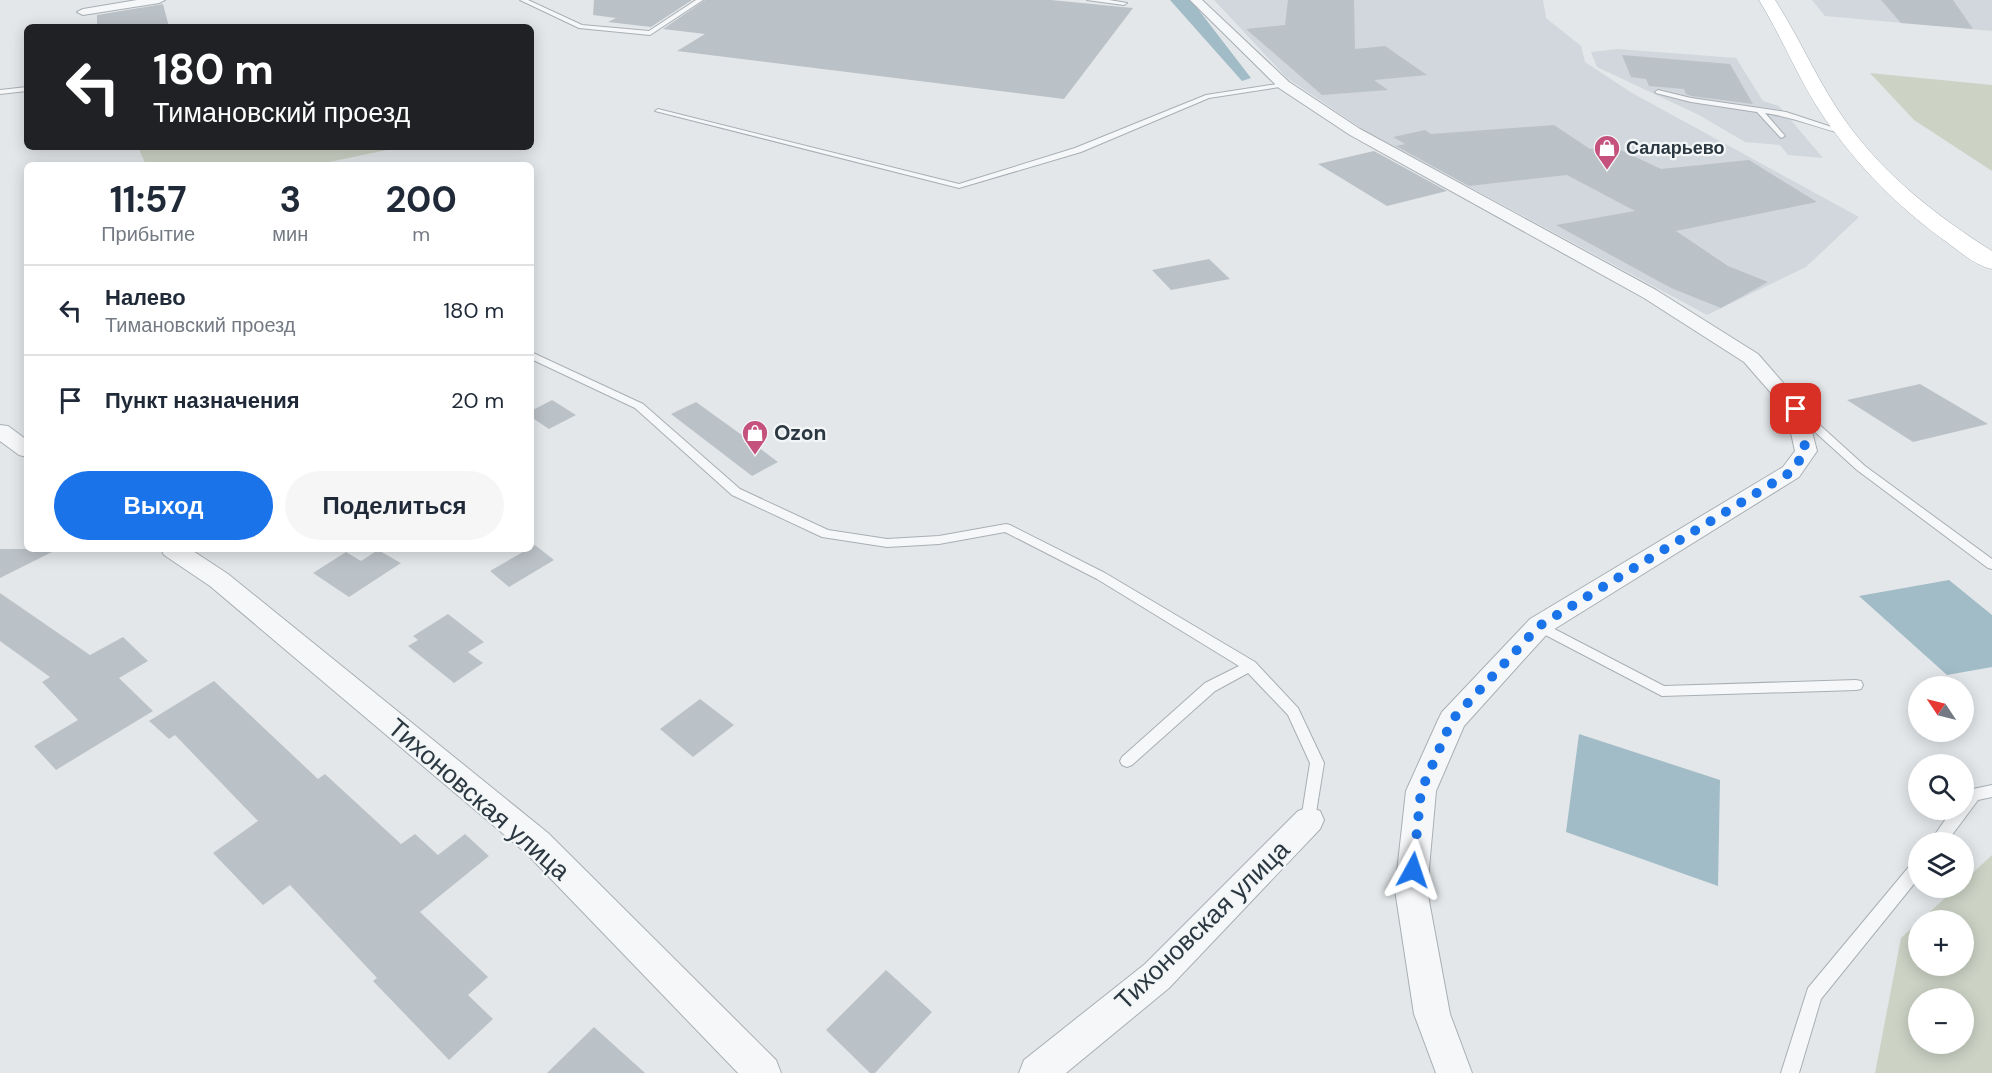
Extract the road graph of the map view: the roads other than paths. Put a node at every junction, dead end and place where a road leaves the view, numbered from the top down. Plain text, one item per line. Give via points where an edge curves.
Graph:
1 (159, 0) edge
2 (523, 0) edge
3 (700, 0) edge
4 (1090, 0) edge
5 (1196, 0) edge
6 (1767, 0) edge
7 (1124, 3) dead end
8 (83, 12) dead end
9 (1284, 85) junction
10 (24, 89) edge
11 (0, 92) edge
12 (1658, 92) dead end
13 (1760, 110) junction
14 (658, 111) dead end
15 (1843, 132) junction
16 (1781, 136) dead end
17 (1992, 262) edge
18 (534, 356) edge
19 (1796, 409) junction
20 (0, 431) edge
21 (24, 448) edge
22 (177, 552) edge
23 (1992, 565) edge
24 (1539, 626) junction
25 (1250, 666) junction
26 (1856, 685) dead end
27 (1127, 761) dead end
28 (1992, 791) edge
29 (1974, 794) edge
30 (1309, 820) joint
31 (1908, 879) edge
32 (762, 1073) edge
33 (1037, 1073) edge
34 (1454, 1073) edge
35 (1790, 1073) edge

1 - 8 street
2 - 3 lane via 581,27 650,33
4 - 7 lane
5 - 9 street
6 - 15 main road
9 - 14 lane via 1208,96 1078,150 959,186
9 - 19 street via 1355,132 1650,294 1751,358
10 - 11 lane
12 - 13 lane
13 - 15 lane
13 - 16 lane
15 - 17 main road via 1886,181
18 - 25 lane via 639,406 736,492 825,534 887,543 939,540 1006,528 1101,576
19 - 23 lane via 1861,468
19 - 24 street via 1806,451 1791,472
20 - 21 street
22 - 32 street, Тихоновская улица via 219,580 537,843
24 - 26 lane via 1662,691
24 - 34 street via 1452,720 1421,791 1411,890 1432,1014
25 - 27 lane via 1210,687
25 - 30 lane via 1293,712 1317,763
28 - 29 lane
30 - 33 street, Тихоновская улица via 1157,976
31 - 35 lane via 1814,994

